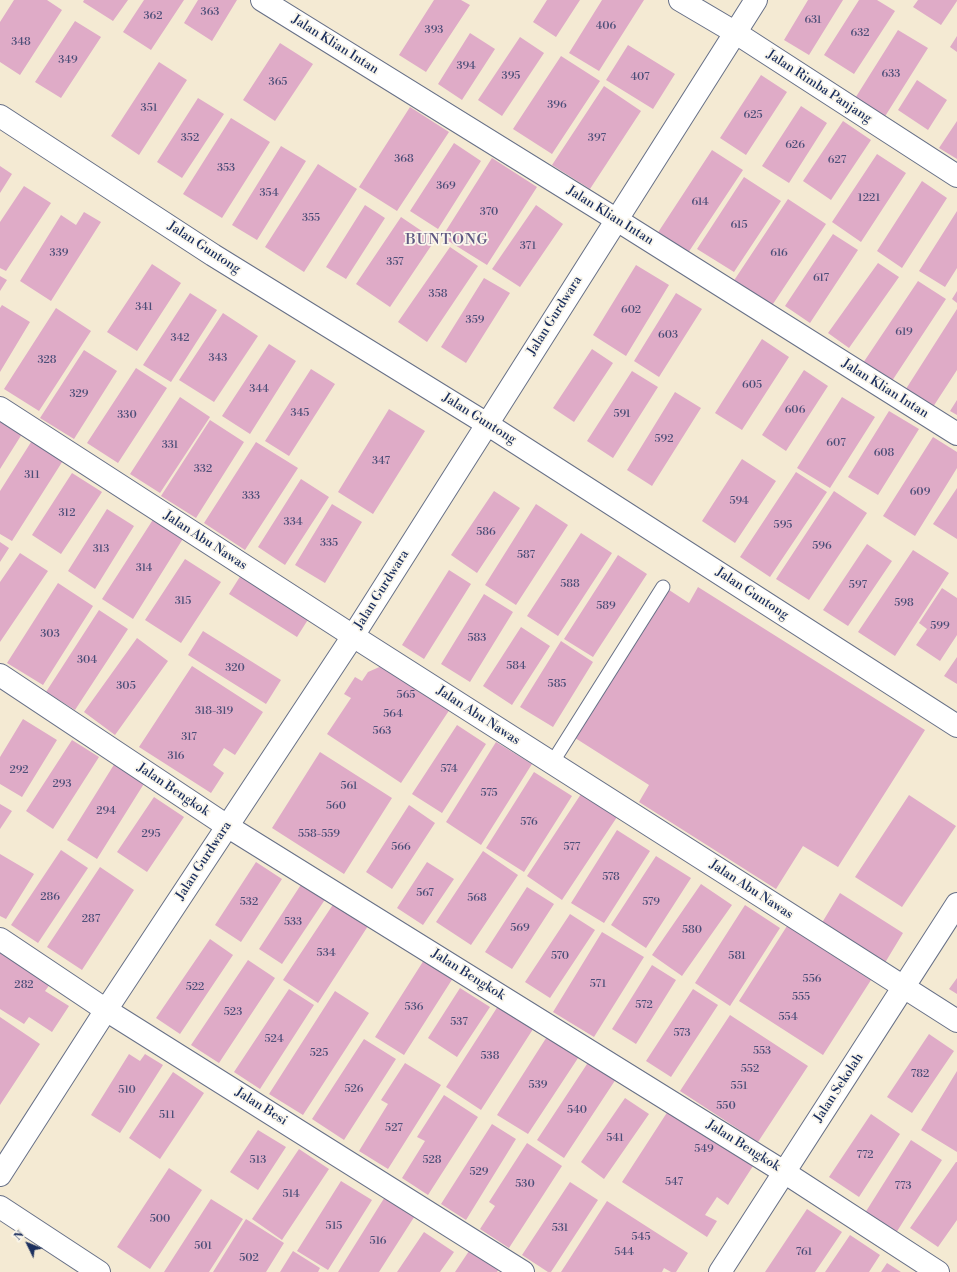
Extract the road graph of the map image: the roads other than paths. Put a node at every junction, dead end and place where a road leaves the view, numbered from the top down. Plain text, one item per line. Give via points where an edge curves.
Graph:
1 (262, 0) edge
2 (680, 0) edge
3 (756, 0) edge
4 (736, 33) junction
5 (0, 116) edge
6 (957, 176) edge
7 (617, 220) junction
8 (0, 408) edge
9 (487, 424) junction
10 (957, 434) edge
11 (662, 587) dead end
12 (353, 636) junction
13 (0, 675) edge
14 (957, 726) edge
15 (552, 763) junction
16 (227, 826) junction
17 (957, 904) edge
18 (0, 939) edge
19 (904, 987) junction
20 (106, 1010) junction
21 (957, 1021) edge
22 (784, 1172) junction
23 (0, 1175) edge
24 (0, 1207) edge
25 (99, 1272) edge
26 (523, 1272) edge
27 (720, 1272) edge
28 (938, 1272) edge

1 - 7 street, Jalan Klian Intan
2 - 4 street, Jalan Rimba Panjang
3 - 4 street, Jalan Gurdwara
4 - 6 street, Jalan Rimba Panjang
4 - 7 street, Jalan Gurdwara
5 - 9 street, Jalan Guntong via 214,255
7 - 9 street, Jalan Gurdwara
7 - 10 street, Jalan Klian Intan
8 - 12 street, Jalan Abu Nawas
9 - 12 street, Jalan Gurdwara
9 - 14 street, Jalan Guntong
11 - 15 lane
12 - 15 street, Jalan Abu Nawas
12 - 16 street, Jalan Gurdwara
13 - 16 street, Jalan Bengkok
15 - 19 street, Jalan Abu Nawas
16 - 20 street, Jalan Gurdwara
16 - 22 street, Jalan Bengkok
17 - 19 street, Jalan Sekolah
18 - 20 street, Jalan Besi
19 - 21 street, Jalan Abu Nawas
19 - 22 street, Jalan Sekolah
20 - 23 street, Jalan Gurdwara
20 - 26 street, Jalan Besi
22 - 27 street, Jalan Sekolah
22 - 28 street, Jalan Bengkok
24 - 25 street

